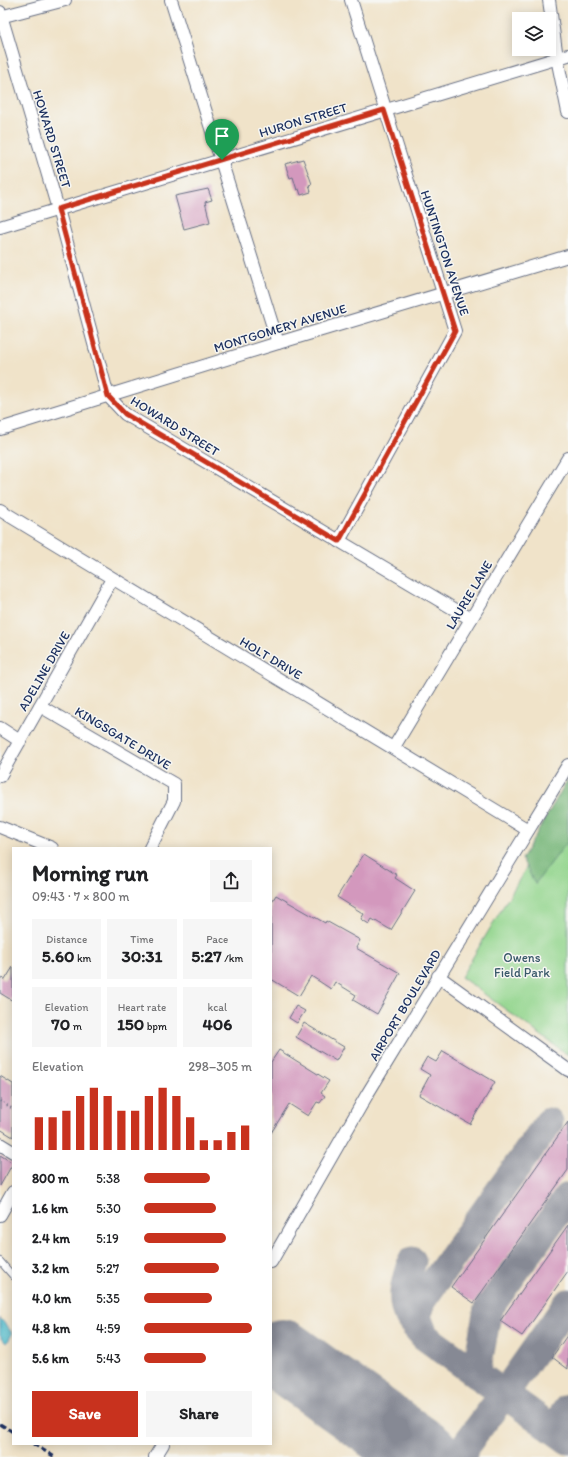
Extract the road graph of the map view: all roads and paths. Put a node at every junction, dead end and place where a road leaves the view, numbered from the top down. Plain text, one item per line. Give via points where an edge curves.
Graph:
1 (65, 0) edge
2 (171, 0) edge
3 (350, 0) edge
4 (549, 0) edge
5 (0, 12) edge
6 (0, 17) edge
7 (562, 57) edge
8 (384, 110) junction
9 (568, 112) edge
10 (222, 160) junction
11 (58, 209) junction
12 (0, 227) edge
13 (568, 256) edge
14 (443, 293) junction
15 (278, 343) junction
16 (108, 396) junction
17 (0, 429) edge
18 (568, 458) edge
19 (0, 510) edge
20 (339, 541) junction
21 (112, 579) junction
22 (471, 619) junction
23 (40, 706) junction
24 (0, 728) edge
25 (20, 741) junction
26 (394, 747) junction
27 (568, 765) edge
28 (0, 776) edge
29 (0, 827) edge
30 (528, 830) junction
31 (50, 847) edge
32 (151, 847) edge
33 (438, 976) junction
34 (568, 1070) edge
35 (0, 1101) edge
36 (12, 1108) edge
37 (0, 1144) edge
38 (12, 1151) edge
39 (12, 1194) edge
40 (0, 1215) edge
41 (272, 1260) edge
42 (0, 1261) edge
43 (12, 1275) edge
44 (162, 1445) edge
45 (155, 1457) edge

1 - 6 street
2 - 10 street
3 - 8 street, HUNTINGTON AVENUE
4 - 7 street
5 - 6 street, HOWARD STREET
6 - 11 street, HOWARD STREET
7 - 8 street, HURON STREET
7 - 9 street
8 - 10 street, HURON STREET
8 - 14 street, HUNTINGTON AVENUE
10 - 11 street, HURON STREET
10 - 15 street
11 - 12 street, HURON STREET
11 - 16 street, HOWARD STREET
13 - 14 street, MONTGOMERY AVENUE
14 - 15 street, MONTGOMERY AVENUE
14 - 20 street, HUNTINGTON AVENUE via 455,331
15 - 16 street, MONTGOMERY AVENUE
16 - 17 street, MONTGOMERY AVENUE
16 - 20 street, HOWARD STREET via 125,414
18 - 22 street, LAURIE LANE
19 - 21 street, HOLT DRIVE
20 - 22 street, HOWARD STREET
21 - 23 street, ADELINE DRIVE
21 - 26 street, HOLT DRIVE
22 - 26 street, LAURIE LANE
23 - 25 street, ADELINE DRIVE
23 - 32 street, KINGSGATE DRIVE via 174,784 174,802
24 - 25 street
25 - 28 street, ADELINE DRIVE
26 - 30 street, HOLT DRIVE
27 - 30 street, AIRPORT BOULEVARD
29 - 31 street
30 - 33 street, AIRPORT BOULEVARD
33 - 34 street
33 - 41 street, AIRPORT BOULEVARD
35 - 36 path
37 - 38 street
39 - 40 street
42 - 43 lane
44 - 45 street

